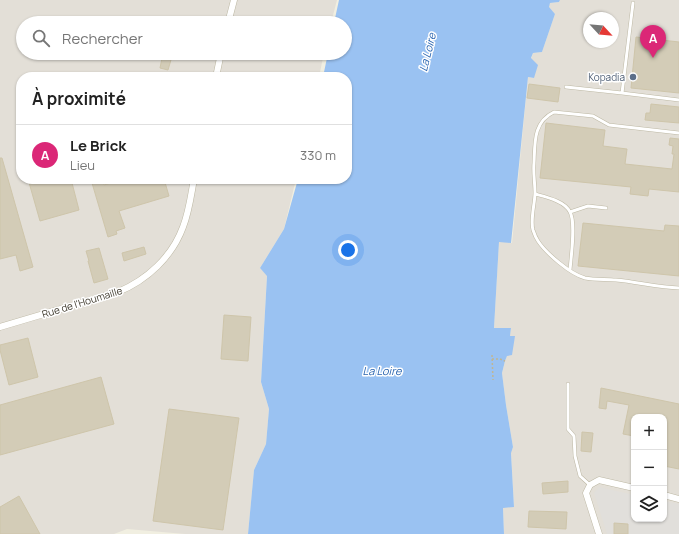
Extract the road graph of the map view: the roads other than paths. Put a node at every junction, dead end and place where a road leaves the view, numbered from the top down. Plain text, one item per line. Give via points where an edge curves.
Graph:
1 (234, 0) edge
2 (632, 3) dead end
3 (230, 16) edge
4 (220, 60) edge
5 (217, 72) edge
6 (566, 87) dead end
7 (622, 93) junction
8 (679, 100) edge
9 (679, 133) edge
10 (193, 184) edge
11 (535, 194) junction
12 (606, 208) dead end
13 (570, 212) junction
14 (570, 270) junction
15 (679, 288) edge
16 (0, 327) edge
17 (568, 384) dead end
18 (590, 485) junction
19 (631, 487) edge
20 (667, 497) edge
21 (679, 499) edge
22 (599, 534) edge

1 - 3 street
2 - 7 lane
4 - 5 street
6 - 7 lane
7 - 8 lane
9 - 11 lane via 609,125 593,116 554,112 543,120 536,137 533,173
10 - 16 street, Rue de l'Houmaille via 188,210 176,244 147,276 118,292
11 - 13 lane via 554,199
11 - 14 lane via 532,227 537,240
12 - 13 lane via 588,206
13 - 14 lane via 574,224
14 - 15 lane via 585,278
17 - 18 lane via 568,429 574,436 580,476
18 - 19 street via 599,480
18 - 22 street via 586,493
20 - 21 street

